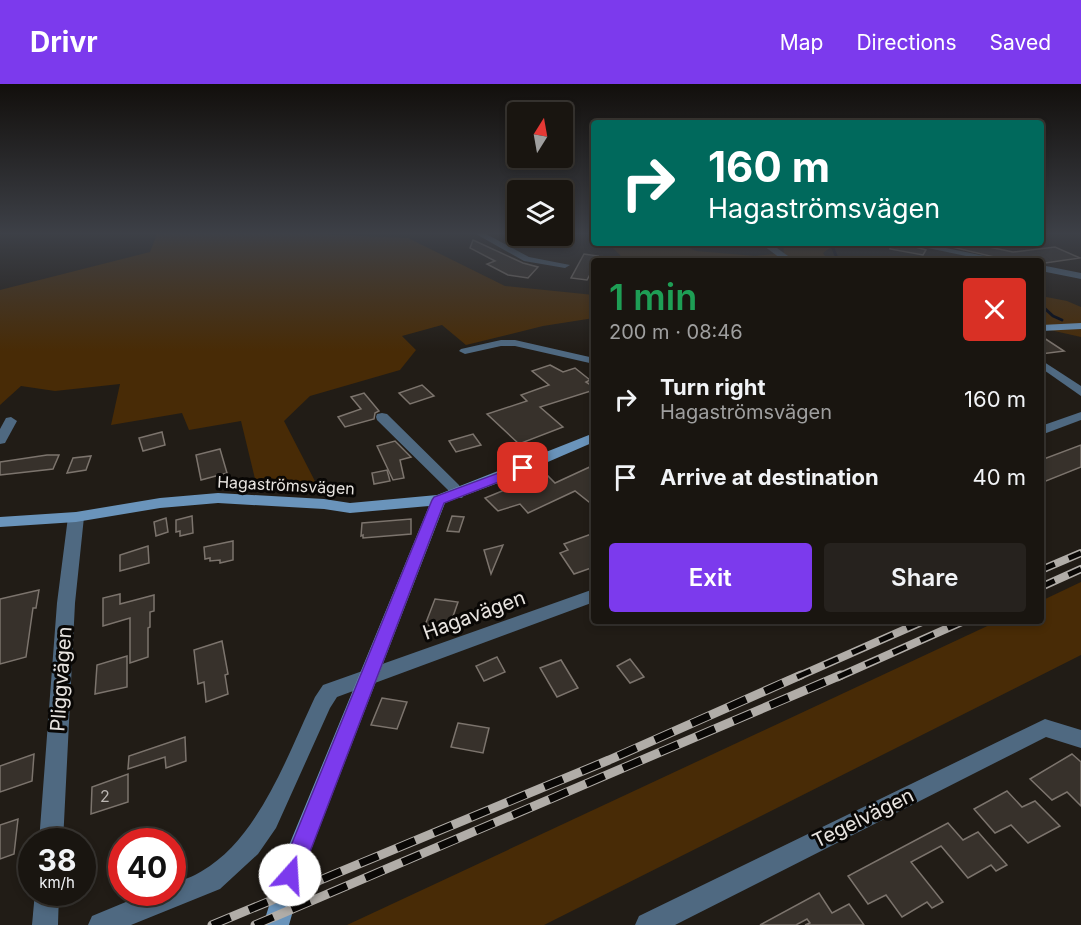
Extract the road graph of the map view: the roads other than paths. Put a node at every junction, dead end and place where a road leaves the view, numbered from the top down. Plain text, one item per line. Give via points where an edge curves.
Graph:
1 (1081, 326) edge
2 (1044, 328) edge
3 (465, 351) dead end
4 (591, 360) edge
5 (1044, 365) edge
6 (1081, 392) edge
7 (1081, 416) edge
8 (382, 417) dead end
9 (11, 421) dead end
10 (1044, 430) edge
11 (591, 438) edge
12 (0, 440) edge
13 (448, 497) junction
14 (76, 517) junction
15 (0, 522) edge
16 (591, 596) edge
17 (369, 677) junction
18 (1081, 739) edge
19 (52, 828) edge
20 (46, 906) edge
21 (45, 925) edge
22 (101, 925) edge
23 (276, 925) edge
24 (648, 925) edge

1 - 2 street
3 - 4 street via 515,343
5 - 6 street
7 - 10 street
8 - 13 street via 454,488
9 - 12 street
11 - 13 street, Hagaströmsvägen
13 - 14 street, Hagaströmsvägen via 350,508 218,498
13 - 17 street
14 - 15 street, Hagaströmsvägen
14 - 19 street, Pliggvägen
16 - 17 street, Hagavägen
17 - 22 street, Hagavägen via 330,692 268,820 235,861 211,880
17 - 23 street via 297,855
18 - 24 street, Tegelvägen via 1045,728
20 - 21 street

